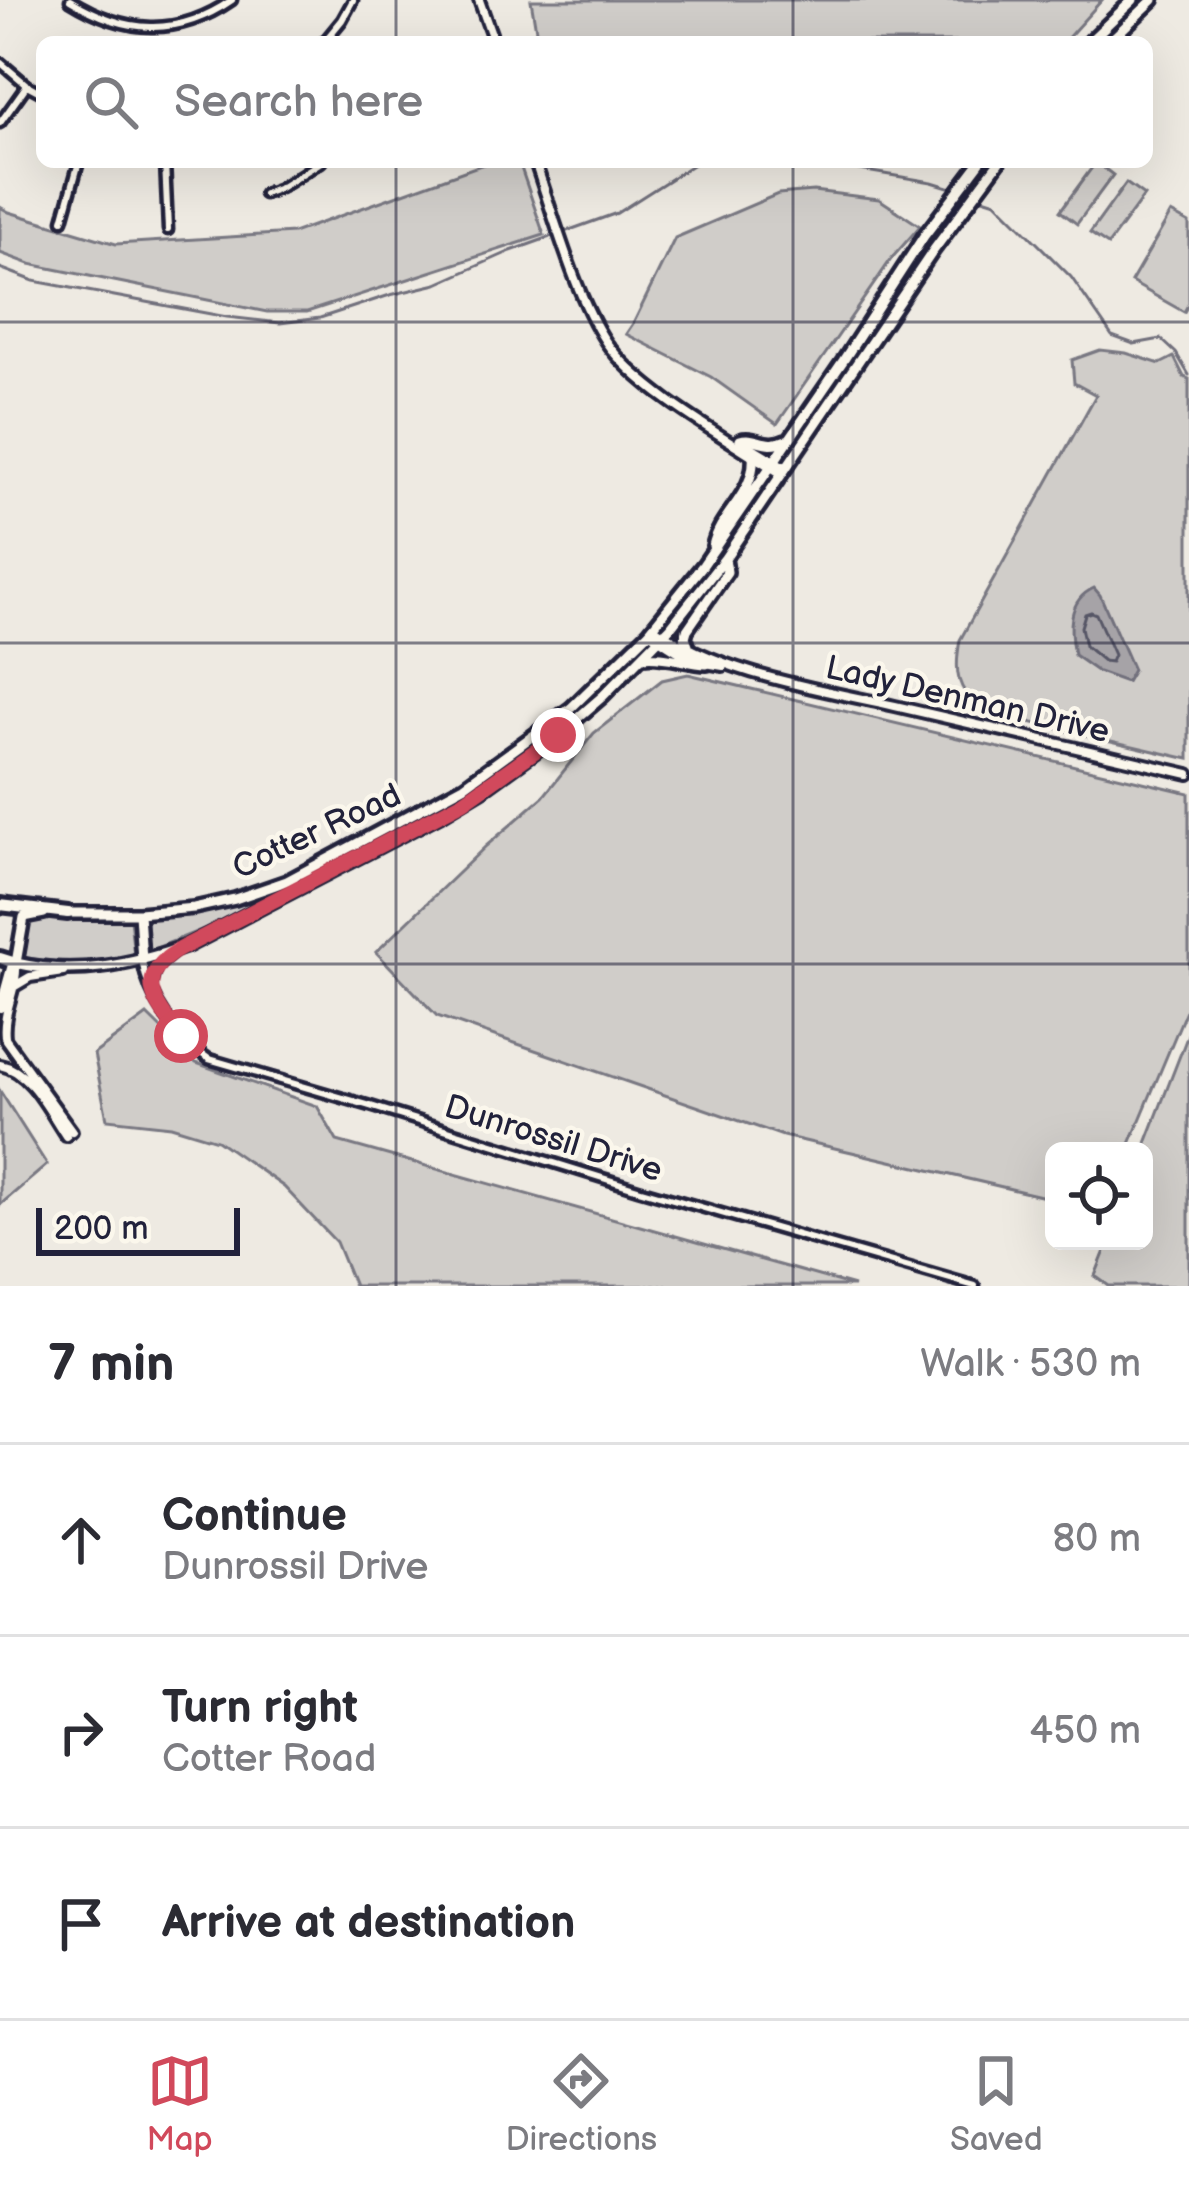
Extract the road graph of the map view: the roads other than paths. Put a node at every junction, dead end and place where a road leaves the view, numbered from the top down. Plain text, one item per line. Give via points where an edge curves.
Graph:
1 (70, 0) edge
2 (232, 0) edge
3 (352, 0) edge
4 (478, 0) edge
5 (1133, 0) edge
6 (1154, 0) edge
7 (332, 36) edge
8 (492, 36) edge
9 (1094, 36) edge
10 (1115, 36) edge
11 (0, 62) edge
12 (26, 85) junction
13 (36, 90) edge
14 (0, 123) edge
15 (77, 168) edge
16 (165, 168) edge
17 (312, 168) edge
18 (538, 168) edge
19 (976, 168) edge
20 (994, 168) edge
21 (264, 194) dead end
22 (63, 220) dead end
23 (168, 230) dead end
24 (792, 436) junction
25 (734, 439) junction
26 (752, 456) junction
27 (772, 463) junction
28 (784, 471) junction
29 (712, 552) junction
30 (725, 558) junction
31 (651, 630) junction
32 (662, 637) junction
33 (689, 650) junction
34 (644, 657) junction
35 (707, 664) junction
36 (737, 667) junction
37 (1189, 774) edge
38 (0, 905) edge
39 (68, 913) junction
40 (139, 913) junction
41 (24, 917) junction
42 (187, 946) junction
43 (0, 958) edge
44 (142, 960) junction
45 (16, 963) junction
46 (82, 969) junction
47 (151, 988) junction
48 (14, 989) junction
49 (0, 1008) edge
50 (4, 1036) edge
51 (0, 1062) edge
52 (975, 1286) edge

1 - 2 street via 110,21 158,27 200,19
3 - 7 street
4 - 8 street
5 - 9 main road
6 - 10 main road
11 - 12 street
12 - 13 street
12 - 14 street
15 - 22 street
16 - 23 street
17 - 21 street
18 - 25 street via 592,316 619,359
19 - 24 main road, Cotter Road
20 - 28 main road, Cotter Road
24 - 25 main road via 775,445
24 - 27 main road, Cotter Road
25 - 26 street
25 - 27 street
26 - 27 street
26 - 29 main road via 751,480
27 - 28 street
27 - 29 main road, Cotter Road
28 - 30 main road, Cotter Road
29 - 31 main road, Cotter Road
30 - 32 main road, Cotter Road
30 - 33 main road via 728,572 687,630
31 - 32 street, Lady Denman Drive
31 - 40 main road, Cotter Road via 556,720 440,800 277,885
32 - 33 street, Lady Denman Drive
32 - 34 main road, Cotter Road
32 - 35 street, Lady Denman Drive
33 - 36 street, Lady Denman Drive
34 - 35 main road
34 - 42 main road, Cotter Road via 483,789
35 - 36 street, Lady Denman Drive
36 - 37 street, Lady Denman Drive
38 - 39 highway
38 - 41 highway
39 - 40 main road, Cotter Road
39 - 41 main road, Cotter Road
40 - 44 main road
41 - 45 main road
42 - 44 main road, Cotter Road
42 - 47 street via 158,963
43 - 45 highway
44 - 46 main road, Cotter Road
44 - 47 street, Dunrossil Drive
45 - 46 main road, Cotter Road
45 - 48 street
45 - 49 street
46 - 48 street via 30,977
47 - 52 street, Dunrossil Drive via 181,1036 219,1063
48 - 50 street
50 - 51 street
50 - 51 street via 69,1134 25,1078

